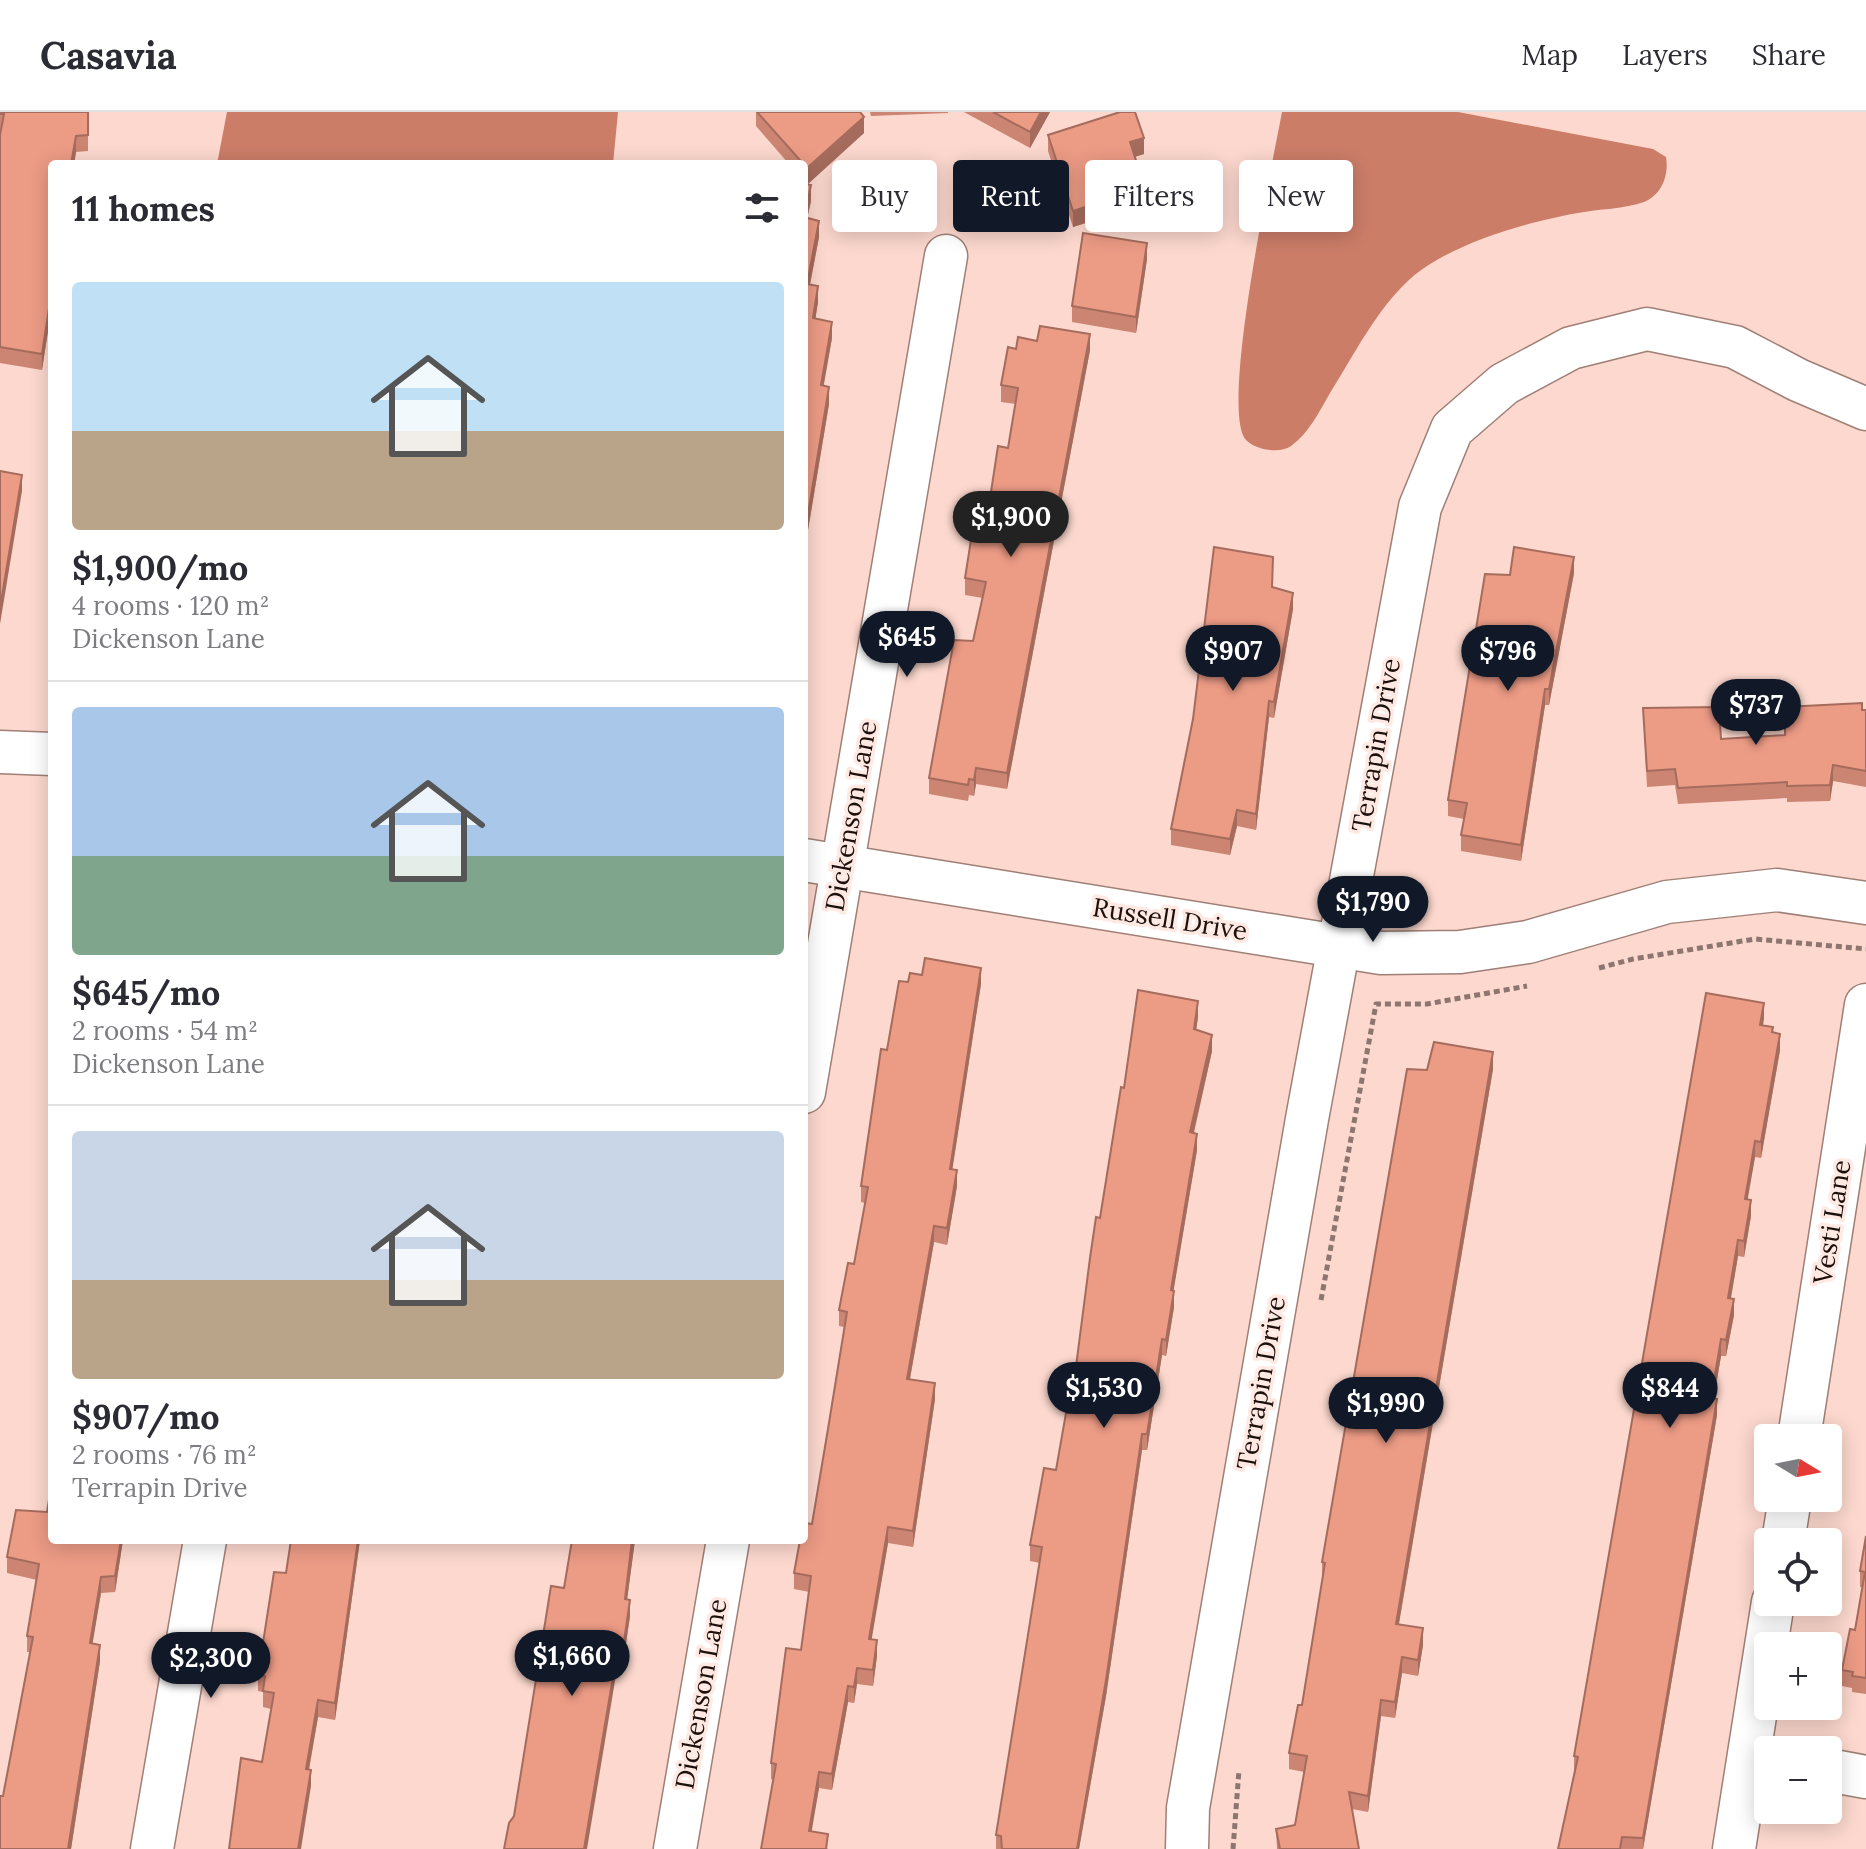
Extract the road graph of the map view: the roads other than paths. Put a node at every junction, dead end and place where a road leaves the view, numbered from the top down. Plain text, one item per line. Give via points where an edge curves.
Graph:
1 (946, 256) dead end
2 (1866, 409) edge
3 (0, 752) edge
4 (48, 754) edge
5 (823, 863) edge
6 (1866, 903) edge
7 (1339, 947) junction
8 (1866, 1005) edge
9 (808, 1044) edge
10 (1801, 1424) edge
11 (204, 1544) edge
12 (727, 1544) edge
13 (1772, 1616) edge
14 (1761, 1736) edge
15 (1842, 1773) edge
16 (1754, 1777) edge
17 (1866, 1777) edge
18 (152, 1849) edge
19 (675, 1849) edge
20 (1187, 1849) edge
21 (1734, 1849) edge

1 - 5 street, Dickenson Lane
2 - 7 street, Terrapin Drive via 1735,347 1647,329 1571,348 1504,384 1452,429 1420,507
3 - 4 street
5 - 7 street, Russell Drive
5 - 9 street, Dickenson Lane
6 - 7 street, Russell Drive via 1777,890 1667,902 1528,942 1460,952 1381,953
7 - 20 street, Terrapin Drive via 1188,1808
8 - 10 street, Vesti Lane
11 - 18 street
12 - 19 street, Dickenson Lane
13 - 14 street
15 - 17 street
16 - 21 street

